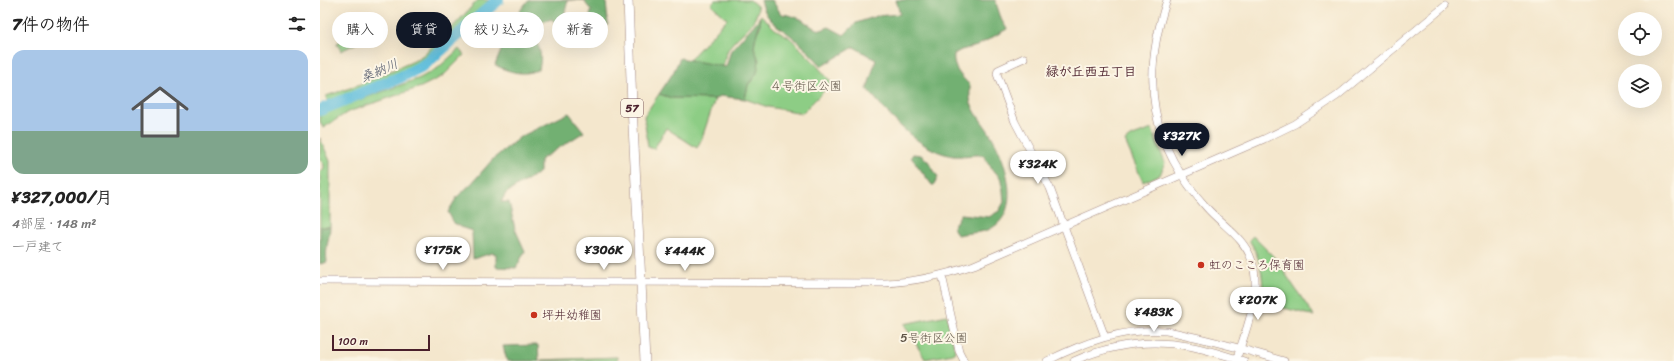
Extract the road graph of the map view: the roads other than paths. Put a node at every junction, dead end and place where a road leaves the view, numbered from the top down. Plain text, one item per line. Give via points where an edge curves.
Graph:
1 (628, 0) edge
2 (1167, 0) edge
3 (1446, 6) dead end
4 (1024, 58) dead end
5 (1181, 175) junction
6 (1064, 226) junction
7 (942, 276) junction
8 (320, 280) edge
9 (641, 282) junction
10 (1105, 337) junction
11 (1240, 348) junction
12 (1236, 360) edge
13 (645, 361) edge
14 (964, 361) edge
15 (1046, 361) edge
16 (1074, 361) edge
17 (1244, 361) edge
18 (1284, 361) edge

1 - 9 main road, 57
2 - 5 street via 1155,40 1152,72 1159,125
3 - 5 street via 1352,85 1314,112 1264,139
4 - 6 street via 998,70 997,74 1015,122 1050,188
5 - 6 street
5 - 11 street via 1191,190 1240,240 1252,260 1256,288
6 - 7 street
6 - 10 street
7 - 9 street via 885,283
7 - 14 street via 959,351
8 - 9 street
9 - 13 main road, 57
10 - 11 street via 1166,331
10 - 15 street
11 - 12 street
11 - 18 street
12 - 16 street via 1189,346 1154,343 1109,348
12 - 17 street

